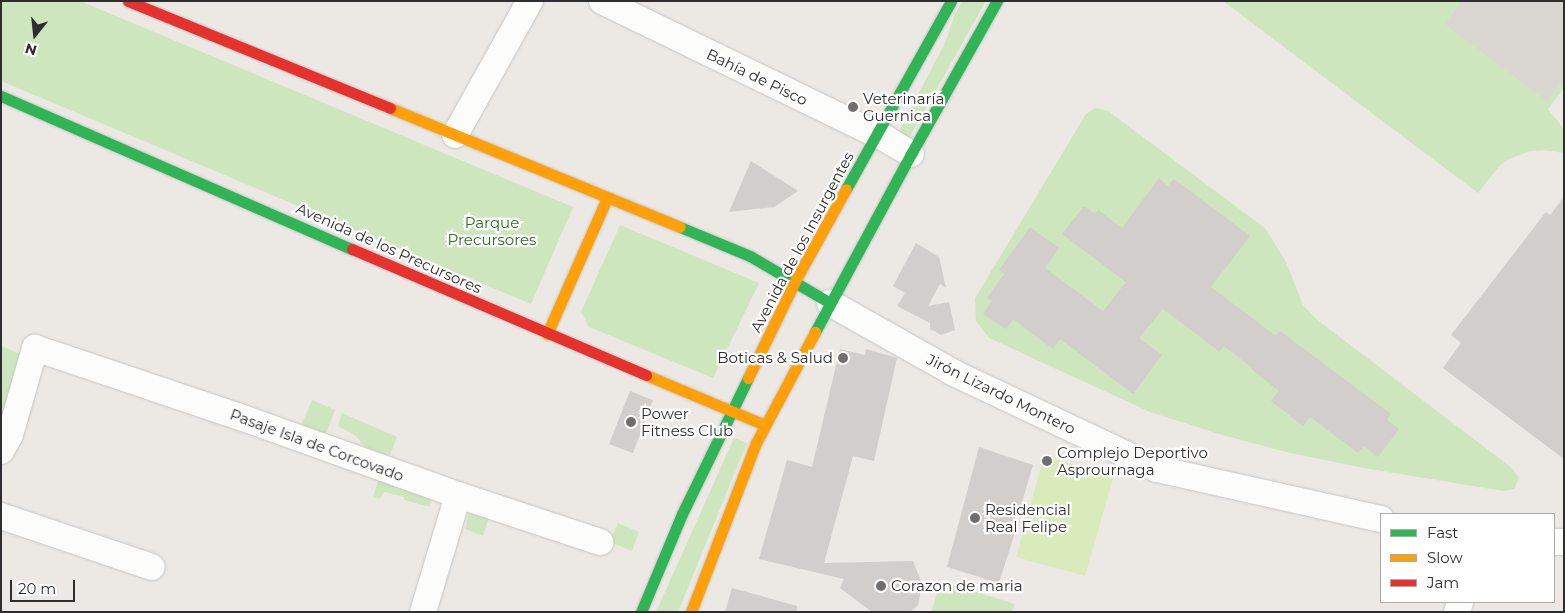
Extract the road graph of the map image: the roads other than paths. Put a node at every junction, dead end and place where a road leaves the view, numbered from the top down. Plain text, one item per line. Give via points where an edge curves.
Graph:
1 (128, 1) edge
2 (530, 1) edge
3 (602, 1) edge
4 (951, 1) edge
5 (997, 1) edge
6 (1, 96) edge
7 (455, 135) junction
8 (876, 135) junction
9 (911, 154) junction
10 (606, 198) junction
11 (795, 281) junction
12 (830, 303) junction
13 (547, 334) junction
14 (732, 411) junction
15 (765, 425) junction
16 (1, 451) edge
17 (458, 495) junction
18 (1, 516) edge
19 (1380, 519) edge
20 (600, 542) dead end
21 (152, 567) dead end
22 (423, 612) edge
23 (641, 612) edge
24 (691, 612) edge

1 - 7 main road
2 - 7 street
3 - 8 street, Bahía de Pisco
4 - 8 main road, Avenida de los Insurgentes
5 - 9 main road
6 - 13 main road, Avenida de los Precursores
7 - 10 main road
8 - 9 street, Bahía de Pisco
8 - 11 main road, Avenida de los Insurgentes
9 - 12 main road
10 - 11 main road via 750,256
10 - 13 main road
11 - 12 main road
11 - 14 main road, Avenida de los Insurgentes
12 - 15 main road
12 - 19 street, Jirón Lizardo Montero via 954,373 1157,469
13 - 14 main road, Avenida de los Precursores
14 - 15 main road, Avenida de los Precursores
14 - 23 main road, Avenida de los Insurgentes via 682,514
15 - 24 main road
16 - 17 street, Pasaje Isla de Corcovado via 10,435 35,348
17 - 20 street, Pasaje Isla de Corcovado
17 - 22 street
18 - 21 street

